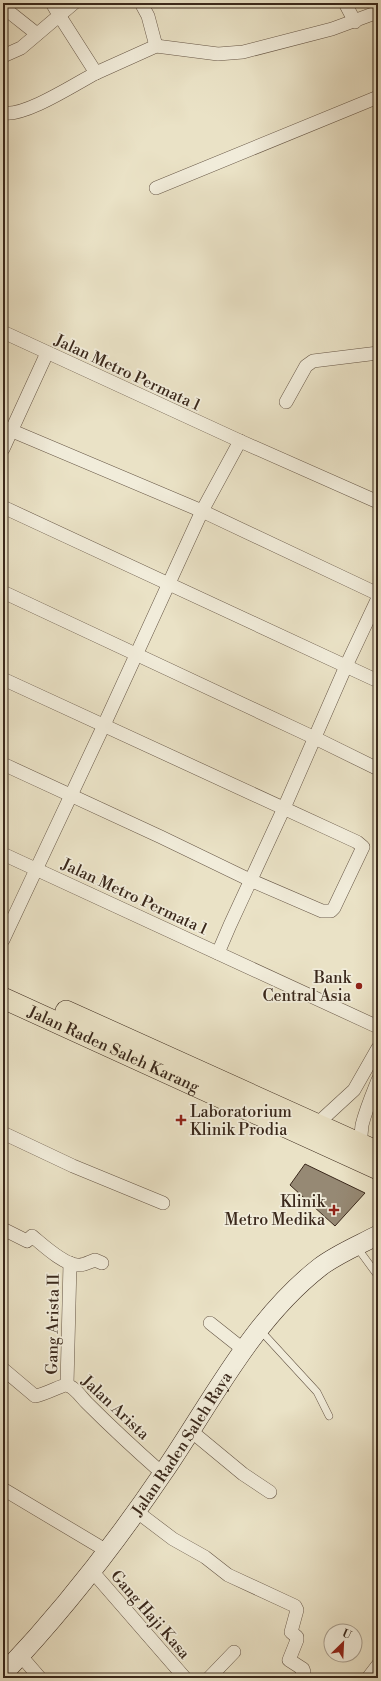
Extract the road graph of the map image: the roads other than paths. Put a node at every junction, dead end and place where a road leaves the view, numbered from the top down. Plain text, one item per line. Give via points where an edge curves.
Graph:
1 (52, 3) edge
2 (74, 3) edge
3 (141, 3) edge
4 (345, 3) edge
5 (3, 6) edge
6 (378, 12) edge
7 (59, 15) junction
8 (355, 22) junction
9 (37, 34) junction
10 (156, 46) junction
11 (3, 56) edge
12 (96, 73) junction
13 (378, 97) edge
14 (3, 113) edge
15 (156, 188) dead end
16 (3, 332) edge
17 (47, 353) junction
18 (378, 353) edge
19 (286, 402) dead end
20 (8, 428) edge
21 (240, 441) junction
22 (3, 449) edge
23 (378, 502) edge
24 (3, 507) edge
25 (202, 511) junction
26 (169, 583) junction
27 (3, 592) edge
28 (378, 594) edge
29 (378, 598) edge
30 (136, 654) junction
31 (346, 666) junction
32 (3, 679) edge
33 (378, 681) edge
34 (104, 725) junction
35 (315, 738) junction
36 (3, 764) edge
37 (378, 769) edge
38 (71, 795) junction
39 (284, 808) junction
40 (3, 854) edge
41 (37, 870) junction
42 (250, 880) junction
43 (3, 940) edge
44 (218, 953) junction
45 (3, 982) edge
46 (3, 998) edge
47 (378, 1027) edge
48 (378, 1048) edge
49 (378, 1082) edge
50 (314, 1131) junction
51 (3, 1133) edge
52 (364, 1151) edge
53 (378, 1169) edge
54 (163, 1203) dead end
55 (3, 1229) edge
56 (378, 1235) edge
57 (356, 1246) junction
58 (70, 1263) junction
59 (102, 1263) dead end
60 (378, 1276) edge
61 (210, 1323) dead end
62 (258, 1328) junction
63 (244, 1350) junction
64 (3, 1369) edge
65 (67, 1385) junction
66 (329, 1416) dead end
67 (191, 1431) junction
68 (163, 1474) junction
69 (3, 1489) edge
70 (270, 1492) dead end
71 (136, 1511) junction
72 (107, 1551) junction
73 (92, 1572) junction
74 (234, 1652) dead end
75 (21, 1656) junction
76 (378, 1665) edge
77 (3, 1674) edge
78 (40, 1678) edge
79 (185, 1678) edge
80 (209, 1678) edge
81 (300, 1678) edge
82 (368, 1678) edge

1 - 7 street
2 - 7 street
3 - 10 street via 148,16
4 - 8 street
5 - 9 street
6 - 8 street
7 - 9 street
7 - 12 street
8 - 10 street via 230,54
9 - 11 street via 22,48
10 - 12 street
12 - 14 street via 26,110
13 - 15 street
16 - 17 street, Jalan Metro Permata 1
17 - 20 street
17 - 21 street, Jalan Metro Permata 1
18 - 19 street via 313,361 306,366
20 - 22 street
20 - 25 street
21 - 23 street, Jalan Metro Permata 1
21 - 25 street, Jalan Metro Permata 1
24 - 26 street
25 - 26 street, Jalan Metro Permata 1
25 - 28 street
26 - 30 street, Jalan Metro Permata 1
26 - 31 street
27 - 30 street
29 - 31 street, Jalan Metro Permata 1
30 - 34 street, Jalan Metro Permata 1
30 - 35 street
31 - 33 street
31 - 35 street, Jalan Metro Permata 1
32 - 34 street
34 - 38 street, Jalan Metro Permata 1
34 - 39 street
35 - 37 street
35 - 39 street, Jalan Metro Permata 1
36 - 38 street
38 - 41 street, Jalan Metro Permata 1
38 - 42 street
39 - 42 street, Jalan Metro Permata 1
39 - 42 street via 361,844 361,852 331,911 316,910
40 - 41 street, Jalan Metro Permata 1
41 - 43 street, Jalan Metro Permata 1
41 - 44 street, Jalan Metro Permata 1
42 - 44 street, Jalan Metro Permata 1
44 - 47 street, Jalan Metro Permata 1
45 - 50 main road, Jalan Raden Saleh Karang
46 - 50 main road, Jalan Raden Saleh Karang
48 - 50 street via 354,1090
49 - 52 street via 362,1126
50 - 52 main road, Jalan Raden Saleh Karang
51 - 54 street via 73,1166
52 - 53 main road, Jalan Raden Saleh Karang
55 - 58 street via 26,1241 32,1236
56 - 57 main road, Jalan Raden Saleh Raya
57 - 60 lane
57 - 62 main road, Jalan Raden Saleh Raya via 321,1267 294,1290
58 - 59 street via 82,1265 95,1260
58 - 65 street, Gang Arista II
61 - 63 street
62 - 63 main road, Jalan Raden Saleh Raya
62 - 66 lane via 317,1392
63 - 67 main road, Jalan Raden Saleh Raya
64 - 65 street, Jalan Arista via 35,1396
65 - 68 street, Jalan Arista
67 - 68 main road, Jalan Raden Saleh Raya
67 - 70 street
68 - 71 main road, Jalan Raden Saleh Raya
69 - 72 street
71 - 72 main road, Jalan Raden Saleh Raya
71 - 81 street via 228,1575 295,1606 297,1615 291,1632 297,1640 288,1660 303,1669
72 - 73 main road, Jalan Raden Saleh Raya
73 - 75 main road, Jalan Raden Saleh Raya
73 - 79 street, Gang Haji Kasa
74 - 80 street
75 - 77 main road, Jalan Raden Saleh Raya
75 - 78 street
76 - 82 street

